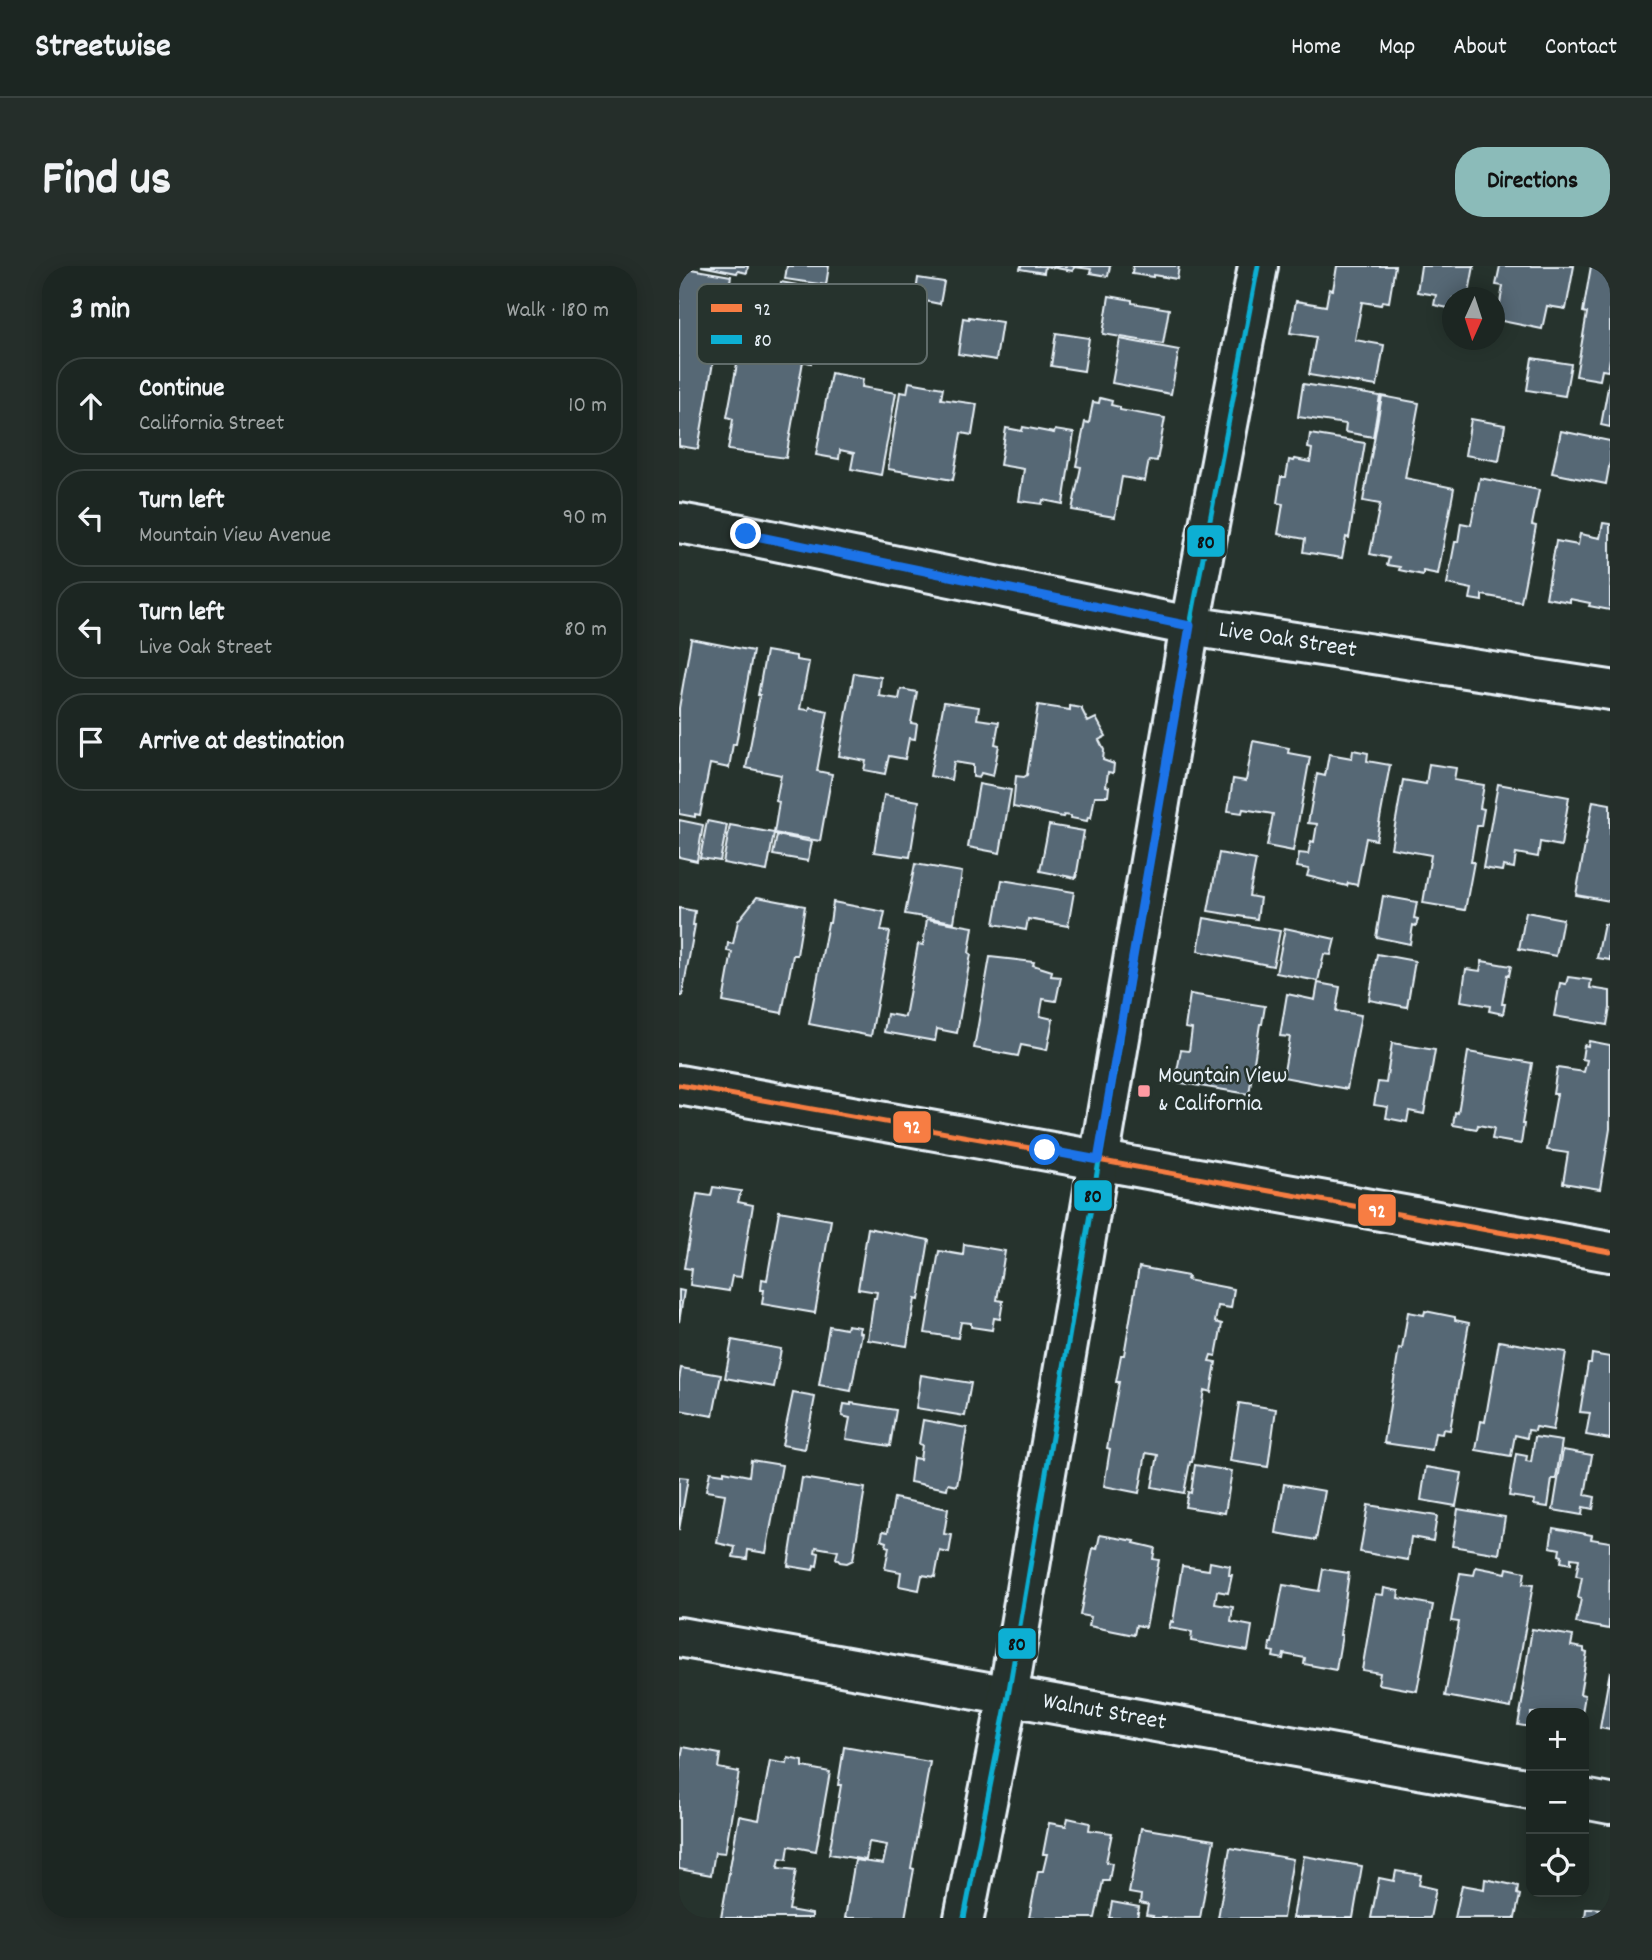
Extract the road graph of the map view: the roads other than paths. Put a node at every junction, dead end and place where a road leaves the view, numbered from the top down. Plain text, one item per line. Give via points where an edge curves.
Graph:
1 (1258, 266) edge
2 (679, 523) edge
3 (1190, 626) junction
4 (1610, 690) edge
5 (679, 1084) edge
6 (1098, 1160) junction
7 (1610, 1252) edge
8 (679, 1637) edge
9 (1008, 1696) junction
10 (1526, 1788) edge
11 (1589, 1800) edge
12 (1610, 1804) edge
13 (964, 1918) edge

1 - 3 street
2 - 3 street, Live Oak Street
3 - 4 street, Live Oak Street
3 - 6 street
5 - 6 street
6 - 7 street
6 - 9 street
8 - 9 street, Walnut Street
9 - 10 street, Walnut Street
9 - 13 street
11 - 12 street

